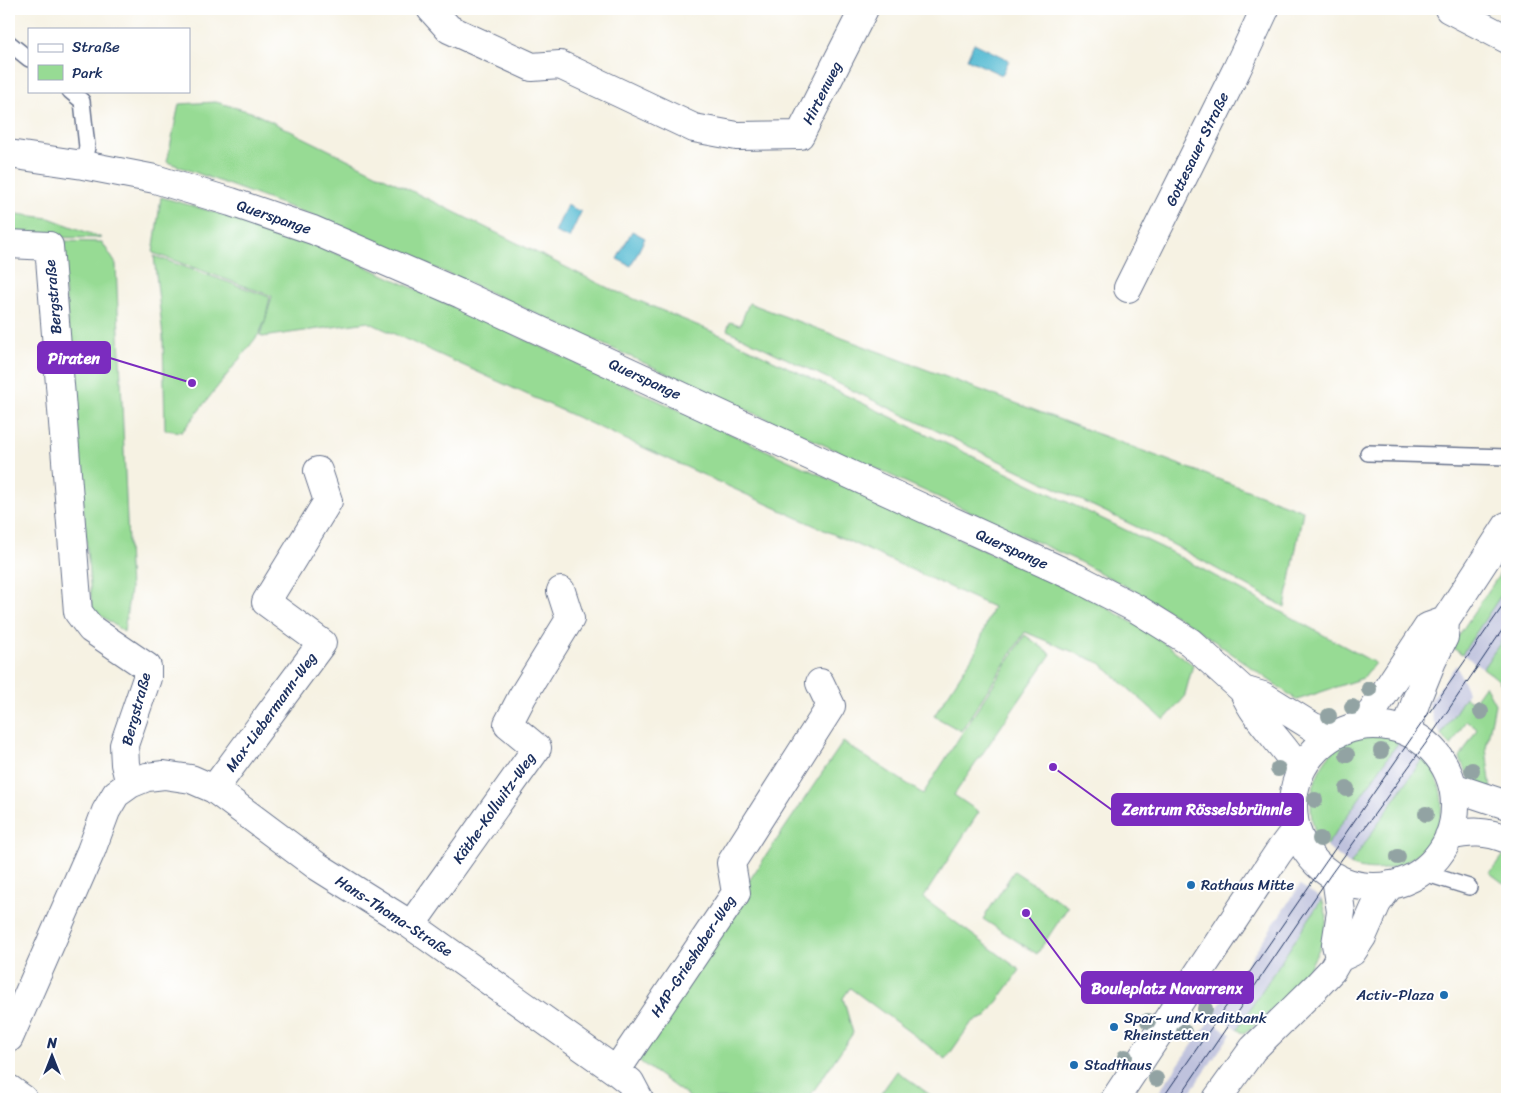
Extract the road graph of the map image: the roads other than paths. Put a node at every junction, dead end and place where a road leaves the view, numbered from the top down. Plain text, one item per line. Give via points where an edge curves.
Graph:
1 (431, 9) edge
2 (864, 9) edge
3 (1265, 9) edge
4 (1449, 9) edge
5 (1507, 39) edge
6 (9, 43) edge
7 (28, 58) edge
8 (71, 92) edge
9 (9, 154) edge
10 (84, 165) junction
11 (9, 244) edge
12 (1128, 288) dead end
13 (1368, 452) dead end
14 (1507, 457) edge
15 (318, 471) dead end
16 (1507, 526) edge
17 (561, 590) dead end
18 (1446, 620) junction
19 (820, 683) dead end
20 (1244, 690) junction
21 (1347, 730) junction
22 (1409, 732) junction
23 (1300, 771) junction
24 (130, 784) junction
25 (1453, 787) junction
26 (214, 789) junction
27 (1507, 805) edge
28 (1296, 830) junction
29 (1450, 836) junction
30 (1507, 838) edge
31 (1421, 872) junction
32 (1336, 877) junction
33 (1390, 885) junction
34 (1469, 887) dead end
35 (411, 925) junction
36 (1339, 958) junction
37 (9, 1038) edge
38 (616, 1071) junction
39 (9, 1089) edge
40 (23, 1099) edge
41 (639, 1099) edge
42 (1115, 1099) edge
43 (1217, 1099) edge

1 - 2 street, Hirtenweg via 449,29 532,67 560,65 694,128 736,136 800,135
3 - 12 street, Gottesauer Straße
4 - 5 street
6 - 7 lane
8 - 10 lane via 82,101 87,146
9 - 10 street, Querspange
10 - 20 street, Querspange via 155,179 313,230 461,294 1077,578 1137,609 1190,642
11 - 24 street, Bergstraße via 49,246 78,612 91,629 147,667 147,678 124,745
13 - 14 lane
15 - 26 street, Max-Liebermann-Weg via 328,501 266,602 322,643
16 - 18 street
17 - 35 street, Käthe-Kollwitz-Weg via 570,619 508,724 537,748
18 - 21 street via 1428,627 1372,712
18 - 22 street via 1444,637 1419,691
19 - 38 street, HAP-Grieshaber-Weg via 831,706 731,862 736,894
20 - 21 street via 1263,696 1312,727
20 - 23 street via 1250,707
21 - 22 street via 1384,725
21 - 23 street via 1315,750
22 - 25 street via 1426,743 1443,762
23 - 28 street via 1293,800
24 - 26 street, Hans-Thoma-Straße via 164,775 191,779
24 - 37 street via 116,794 106,811 92,851
25 - 27 street
25 - 29 street via 1455,812
26 - 35 street, Hans-Thoma-Straße via 317,866
28 - 32 street via 1313,860
28 - 42 street via 1278,852
29 - 30 street via 1472,831
29 - 31 street via 1438,856
31 - 33 street
31 - 34 lane
32 - 33 street via 1362,886
32 - 36 street via 1342,912 1336,944
33 - 36 street via 1357,946
35 - 38 street, Hans-Thoma-Straße
36 - 43 street via 1316,987 1253,1049
38 - 41 street, Hans-Thoma-Straße via 630,1082
39 - 40 street

